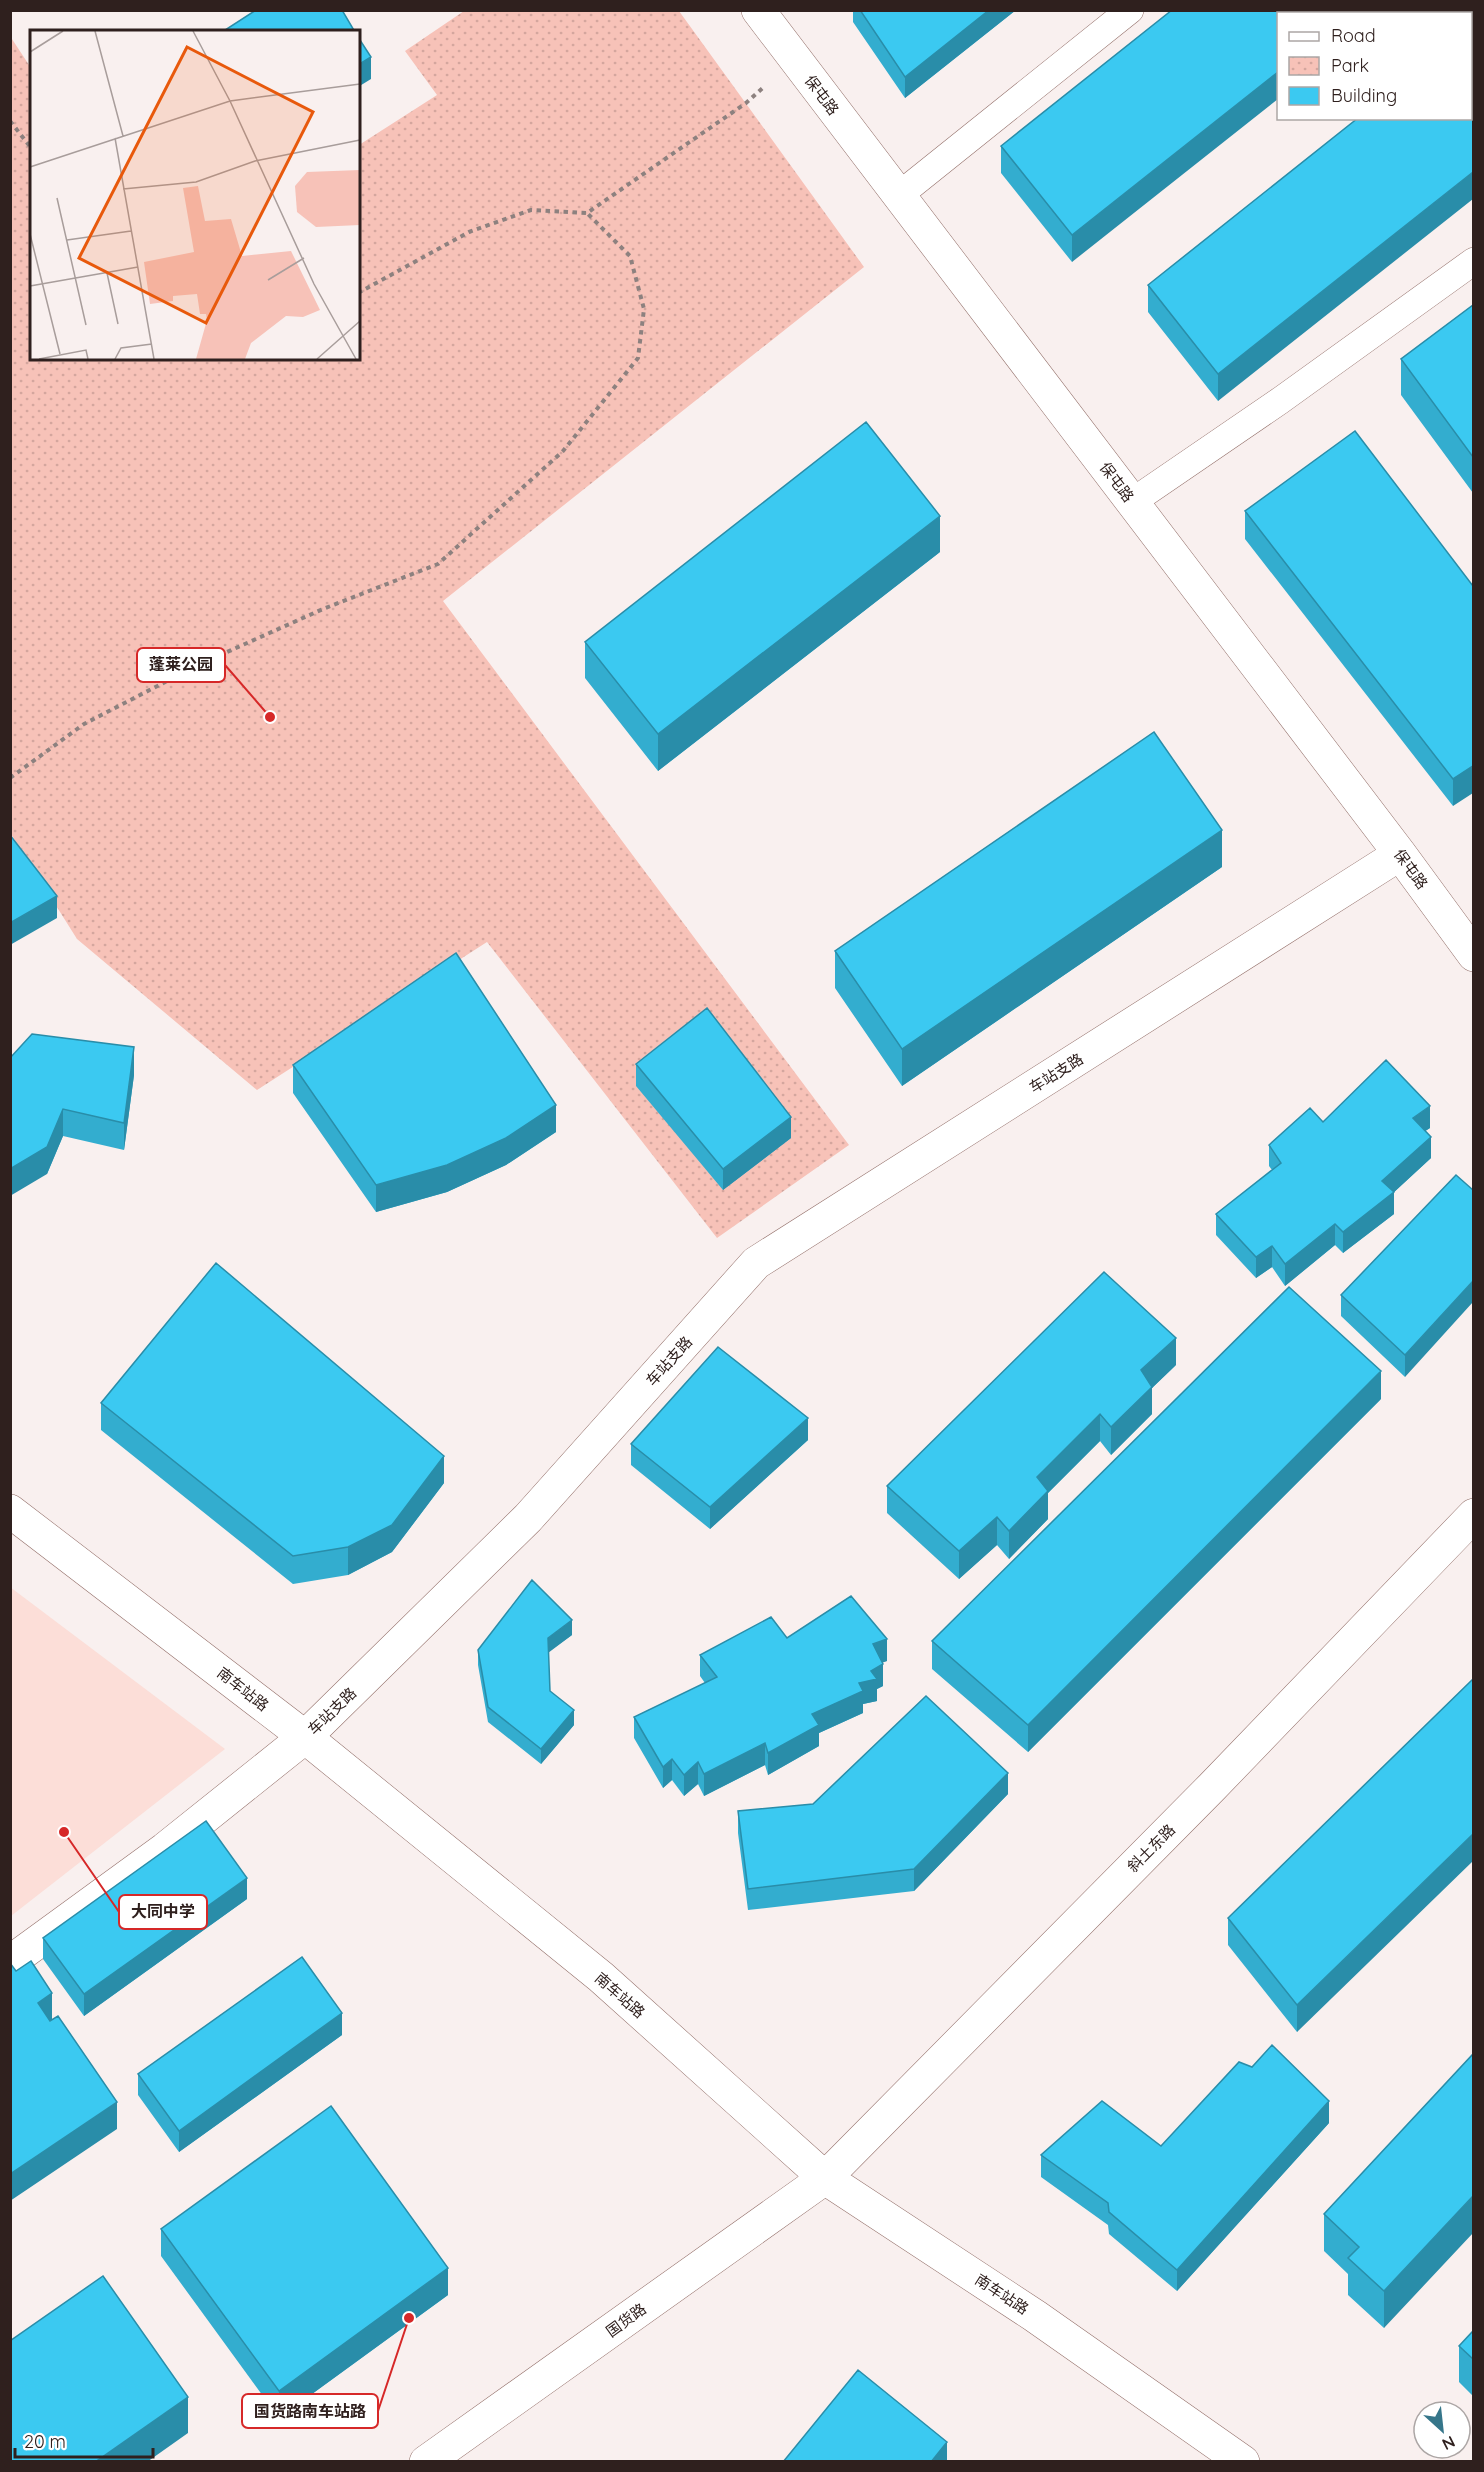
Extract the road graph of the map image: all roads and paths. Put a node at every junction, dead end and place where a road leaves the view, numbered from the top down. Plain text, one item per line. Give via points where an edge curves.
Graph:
1 (758, 10) edge
2 (1130, 10) edge
3 (795, 60) junction
4 (10, 122) edge
5 (30, 147) edge
6 (898, 195) junction
7 (586, 213) junction
8 (1473, 261) edge
9 (360, 292) edge
10 (1132, 502) junction
11 (10, 778) edge
12 (1400, 854) junction
13 (1473, 955) edge
14 (10, 1510) edge
15 (1473, 1515) edge
16 (305, 1737) junction
17 (10, 1962) edge
18 (825, 2178) junction
19 (426, 2462) edge
20 (1243, 2462) edge

1 - 3 street, 保屯路
2 - 6 lane
3 - 6 street, 保屯路
3 - 7 path via 746,103
4 - 5 path
6 - 10 street, 保屯路
7 - 9 path via 531,210 469,232
7 - 11 path via 630,256 644,309 638,358 563,451 438,564 323,609 198,665 84,723
8 - 10 lane
10 - 12 street, 保屯路
12 - 13 street, 保屯路
12 - 16 street, 车站支路 via 756,1263 528,1518
14 - 16 street, 南车站路
15 - 18 street, 斜土东路 via 1212,1787
16 - 17 street, 车站支路 via 165,1849
16 - 18 street, 南车站路 via 601,1977
18 - 19 street, 国货路
18 - 20 street, 南车站路 via 1035,2316

